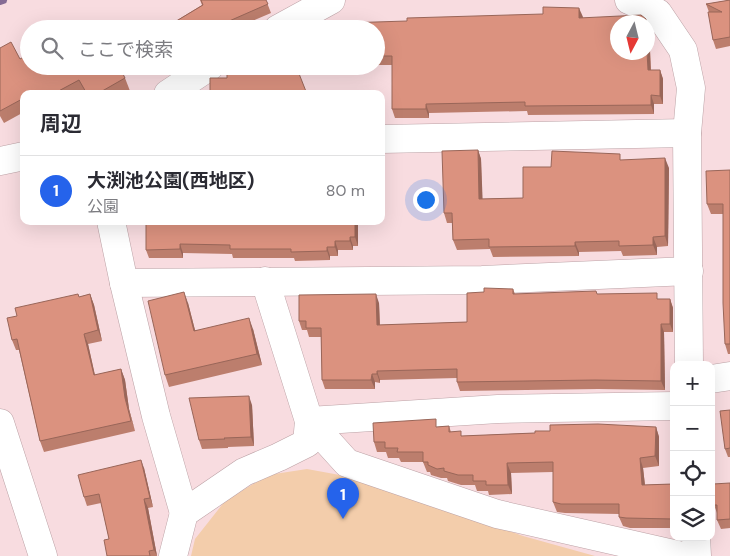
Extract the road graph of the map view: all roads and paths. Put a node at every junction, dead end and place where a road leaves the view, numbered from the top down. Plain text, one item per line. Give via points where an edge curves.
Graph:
1 (331, 0) edge
2 (629, 0) edge
3 (294, 20) edge
4 (196, 75) edge
5 (174, 90) edge
6 (686, 133) junction
7 (385, 139) edge
8 (20, 157) edge
9 (0, 160) edge
10 (112, 225) edge
11 (689, 271) junction
12 (265, 281) junction
13 (124, 283) junction
14 (689, 361) edge
15 (730, 376) edge
16 (715, 378) edge
17 (670, 406) edge
18 (309, 421) junction
19 (0, 423) edge
20 (184, 513) junction
21 (696, 541) edge
22 (43, 556) edge
23 (173, 556) edge
24 (682, 556) edge
25 (696, 556) edge

1 - 3 street
2 - 6 street via 658,13 683,50 691,88
4 - 5 street
6 - 7 street
6 - 11 street
8 - 9 street
10 - 13 street
11 - 12 street via 482,280
11 - 14 street
12 - 13 street
12 - 18 street
13 - 20 street via 156,416
15 - 16 street
17 - 18 street via 498,409
18 - 20 street via 307,443 244,472
18 - 24 street via 347,463 497,514
19 - 22 street
20 - 23 street
21 - 25 street

